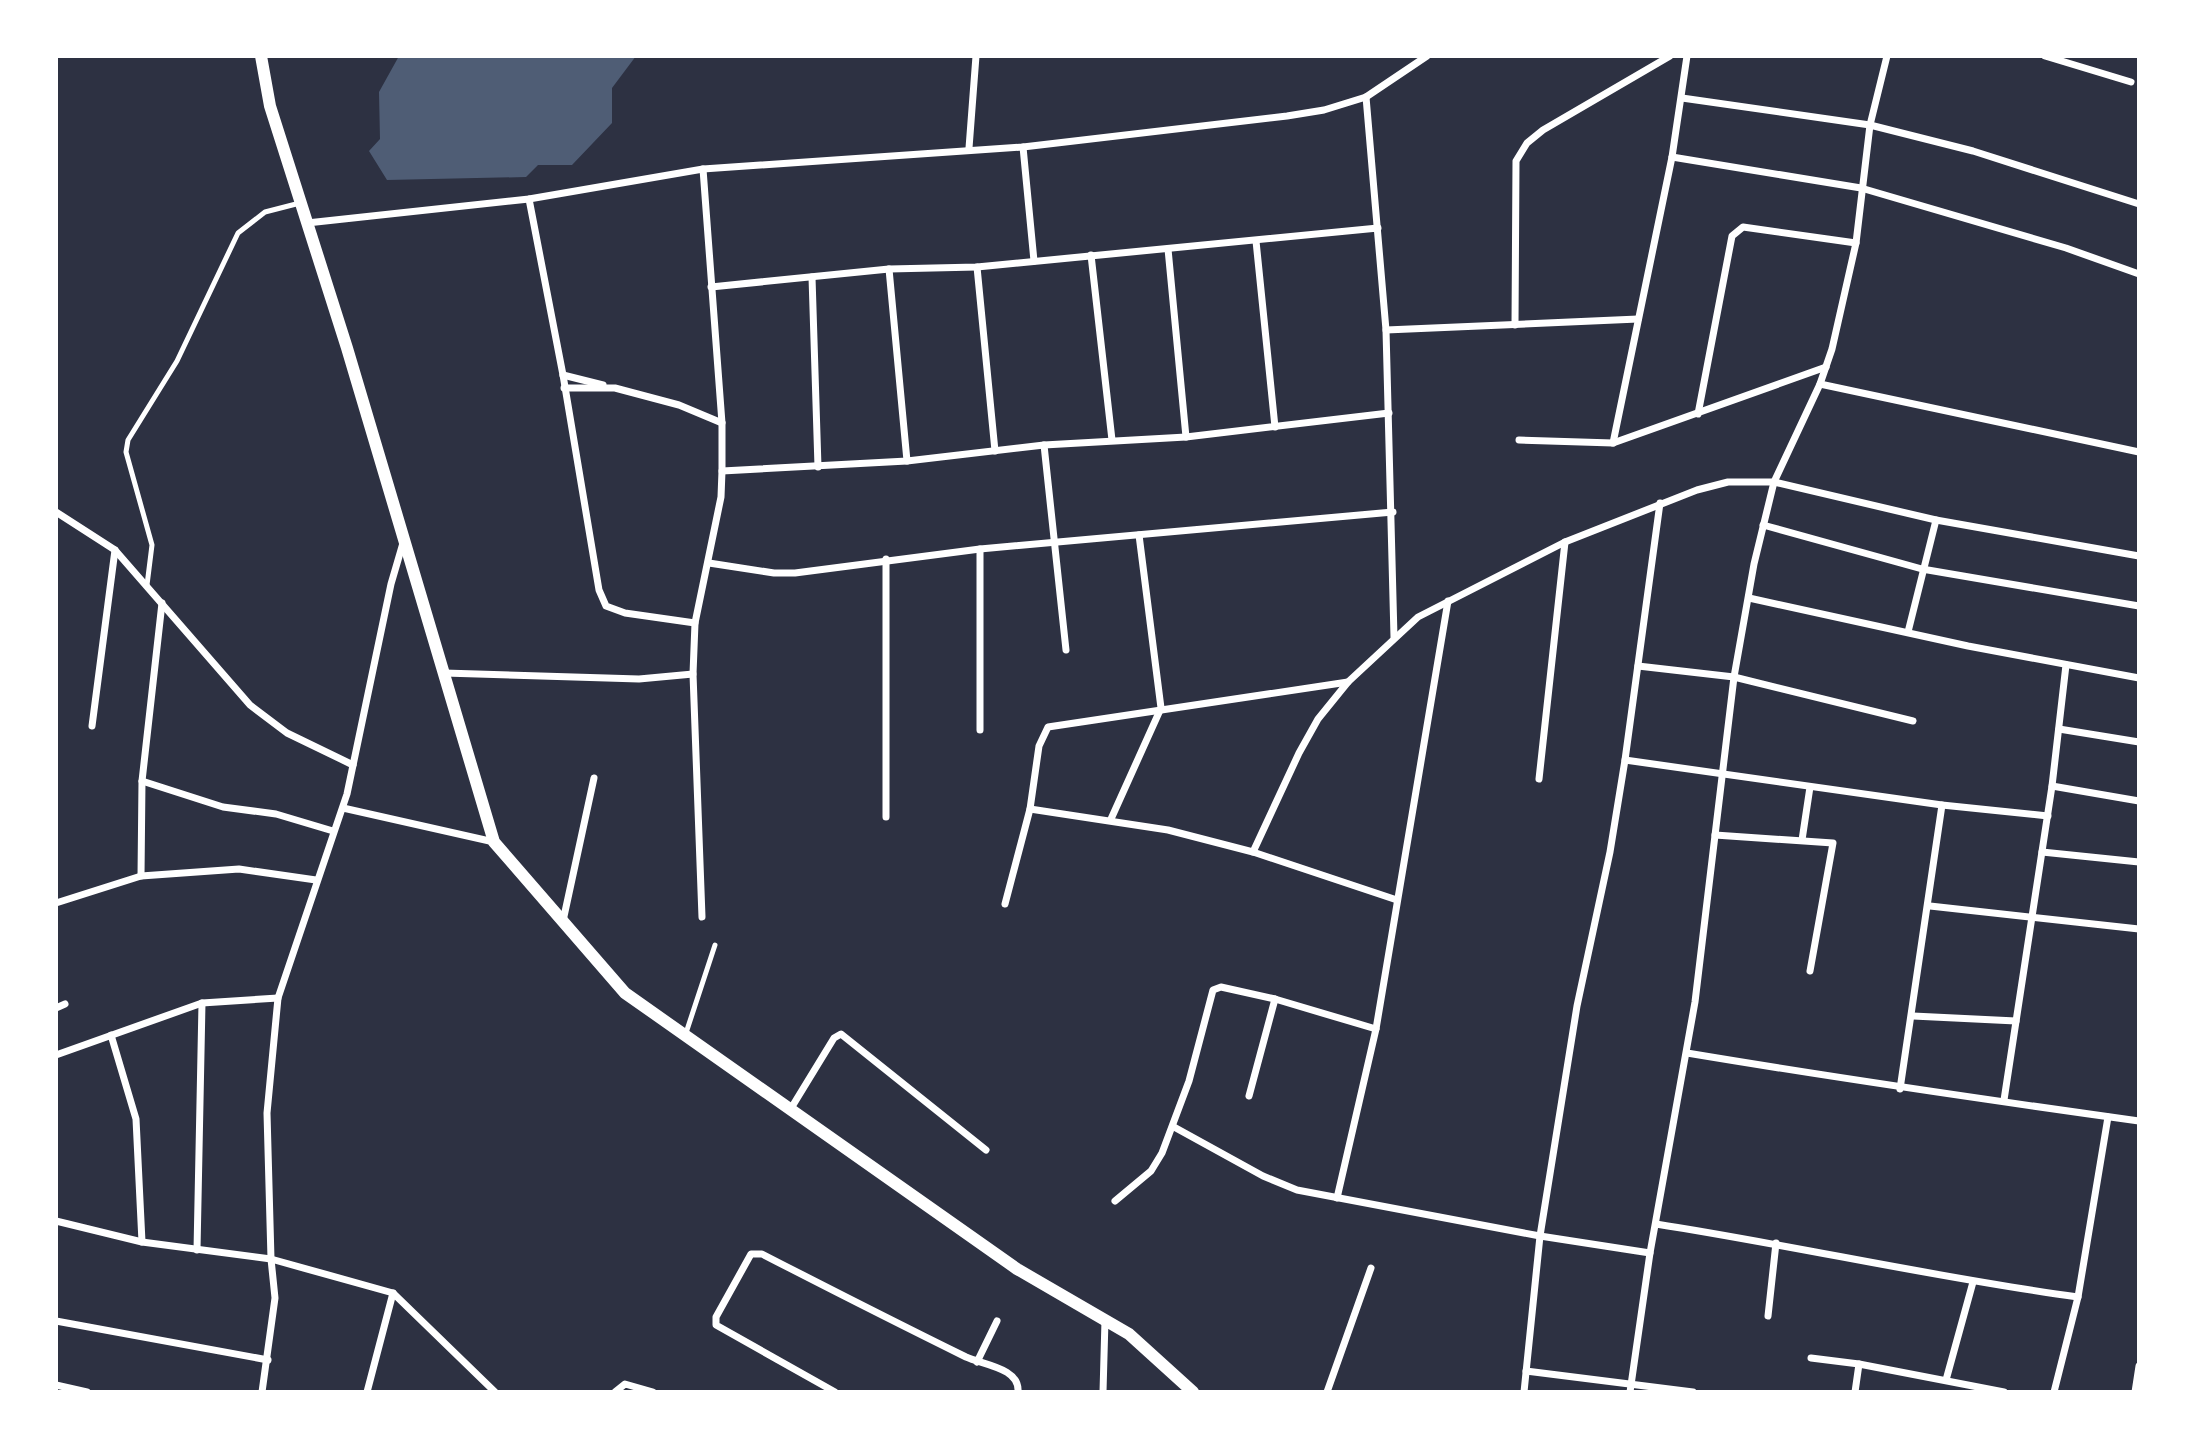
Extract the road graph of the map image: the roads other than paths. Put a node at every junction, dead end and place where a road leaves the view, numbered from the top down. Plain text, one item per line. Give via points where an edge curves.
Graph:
1 (261, 56) edge
2 (976, 56) edge
3 (1426, 56) edge
4 (1671, 56) edge
5 (1687, 56) edge
6 (1886, 56) edge
7 (2045, 56) edge
8 (1414, 60) edge
9 (2131, 82) dead end
10 (1366, 97) junction
11 (1682, 98) junction
12 (1870, 125) junction
13 (1023, 147) junction
14 (969, 148) junction
15 (1672, 156) junction
16 (703, 169) junction
17 (1861, 188) junction
18 (529, 199) junction
19 (300, 203) junction
20 (2139, 204) edge
21 (307, 223) junction
22 (1378, 228) junction
23 (1256, 241) junction
24 (1856, 243) junction
25 (1168, 249) junction
26 (1091, 255) junction
27 (1034, 261) junction
28 (977, 267) junction
29 (889, 269) junction
30 (2139, 274) edge
31 (812, 277) junction
32 (711, 287) junction
33 (1638, 319) junction
34 (1515, 326) junction
35 (1386, 330) junction
36 (1826, 367) junction
37 (563, 375) junction
38 (1820, 384) junction
39 (564, 388) junction
40 (615, 388) junction
41 (1389, 413) junction
42 (1698, 414) junction
43 (722, 423) junction
44 (1275, 427) junction
45 (1186, 437) junction
46 (1112, 440) junction
47 (1519, 440) dead end
48 (1613, 443) junction
49 (1044, 445) junction
50 (995, 451) junction
51 (2139, 452) edge
52 (907, 461) junction
53 (818, 467) junction
54 (722, 471) junction
55 (1774, 482) junction
56 (1660, 503) junction
57 (56, 512) edge
58 (1393, 512) junction
59 (1936, 520) junction
60 (1763, 525) junction
61 (1139, 535) junction
62 (404, 539) junction
63 (1053, 542) junction
64 (1565, 542) junction
65 (980, 549) junction
66 (116, 550) junction
67 (2139, 555) edge
68 (886, 559) junction
69 (709, 563) junction
70 (1922, 569) junction
71 (147, 585) junction
72 (1749, 598) junction
73 (1448, 601) junction
74 (162, 603) junction
75 (2139, 606) edge
76 (695, 623) junction
77 (1908, 632) junction
78 (1394, 637) junction
79 (1066, 650) dead end
80 (1637, 666) junction
81 (2066, 666) junction
82 (444, 673) junction
83 (693, 674) junction
84 (1734, 677) junction
85 (2139, 678) edge
86 (1348, 682) junction
87 (1161, 708) junction
88 (1913, 721) dead end
89 (92, 726) dead end
90 (2059, 729) junction
91 (980, 730) dead end
92 (2139, 741) edge
93 (1625, 760) junction
94 (353, 765) junction
95 (1721, 773) junction
96 (594, 778) dead end
97 (1539, 779) dead end
98 (142, 781) junction
99 (2052, 786) junction
100 (1810, 787) junction
101 (2139, 802) edge
102 (1942, 805) junction
103 (343, 808) junction
104 (1030, 809) junction
105 (2048, 816) junction
106 (886, 817) dead end
107 (1111, 819) junction
108 (333, 831) junction
109 (1715, 835) junction
110 (1802, 840) junction
111 (494, 842) junction
112 (1253, 852) junction
113 (2042, 852) junction
114 (2139, 862) edge
115 (141, 876) junction
116 (316, 880) junction
117 (1397, 900) junction
118 (56, 903) edge
119 (1005, 904) dead end
120 (1930, 906) junction
121 (702, 916) dead end
122 (2032, 917) junction
123 (563, 922) junction
124 (2139, 929) edge
125 (715, 945) dead end
126 (1810, 971) dead end
127 (278, 998) junction
128 (1275, 999) junction
129 (202, 1003) junction
130 (65, 1004) dead end
131 (56, 1008) edge
132 (1913, 1016) junction
133 (2016, 1021) junction
134 (1376, 1029) junction
135 (111, 1035) junction
136 (685, 1036) junction
137 (1687, 1053) junction
138 (56, 1055) edge
139 (1900, 1089) junction
140 (1250, 1096) dead end
141 (2004, 1100) junction
142 (790, 1110) junction
143 (2108, 1117) junction
144 (2139, 1121) edge
145 (1174, 1127) junction
146 (986, 1150) dead end
147 (1336, 1198) junction
148 (1115, 1201) dead end
149 (56, 1221) edge
150 (1656, 1224) junction
151 (1539, 1236) junction
152 (142, 1242) junction
153 (1776, 1243) junction
154 (197, 1250) junction
155 (1650, 1253) junction
156 (271, 1259) junction
157 (1371, 1268) dead end
158 (1973, 1282) junction
159 (393, 1293) junction
160 (2078, 1297) junction
161 (1768, 1316) dead end
162 (1105, 1320) junction
163 (56, 1321) edge
164 (997, 1321) dead end
165 (1811, 1358) dead end
166 (268, 1360) junction
167 (977, 1362) junction
168 (1860, 1364) junction
169 (2139, 1367) edge
170 (1526, 1371) junction
171 (1946, 1380) junction
172 (486, 1382) junction
173 (1631, 1382) junction
174 (56, 1385) edge
175 (265, 1391) edge
176 (87, 1392) edge
177 (367, 1392) edge
178 (483, 1392) edge
179 (495, 1392) edge
180 (615, 1392) edge
181 (653, 1392) edge
182 (835, 1392) edge
183 (1018, 1392) edge
184 (1103, 1392) edge
185 (1193, 1392) edge
186 (1327, 1392) edge
187 (1524, 1392) edge
188 (1630, 1392) edge
189 (1693, 1392) edge
190 (1856, 1392) edge
191 (2004, 1392) edge
192 (2054, 1392) edge
193 (2135, 1392) edge

1 - 19 street via 270,106
2 - 14 street
3 - 8 street
4 - 34 street via 1527,143 1517,161
5 - 11 street
6 - 12 street
7 - 9 street
8 - 10 street
10 - 13 street via 1287,116
10 - 22 street
11 - 12 street
11 - 15 street
12 - 17 street
12 - 20 street via 1973,151
13 - 14 street
13 - 27 street
14 - 16 street
15 - 17 street
15 - 33 street
16 - 18 street
16 - 32 street
17 - 24 street
17 - 30 street
18 - 21 street
18 - 37 street
19 - 21 street
19 - 71 lane via 265,212 238,233 177,361 128,440 126,452 152,545
21 - 62 street
22 - 23 street
22 - 35 street
23 - 25 street
23 - 44 street
24 - 36 street
24 - 42 street via 1743,227 1732,236
25 - 26 street
25 - 45 street
26 - 27 street
26 - 46 street
27 - 28 street
28 - 29 street
28 - 50 street
29 - 31 street
29 - 52 street
31 - 32 street
31 - 53 street
32 - 43 street
33 - 34 street
33 - 48 street
34 - 35 street
35 - 41 street
36 - 38 street
36 - 42 street
37 - 39 street
37 - 40 street
38 - 51 street
38 - 55 street
39 - 40 street
39 - 76 street via 599,590 607,607
40 - 43 street via 679,405
41 - 44 street
41 - 58 street
42 - 48 street
43 - 54 street
44 - 45 street
45 - 46 street
46 - 49 street
47 - 48 street
49 - 50 street
49 - 63 street
50 - 52 street
52 - 53 street
53 - 54 street
54 - 69 street
55 - 56 street via 1728,482
55 - 59 street
55 - 60 street
56 - 64 street
56 - 80 street
57 - 66 street
58 - 61 street
58 - 78 street
59 - 67 street
59 - 70 street
60 - 70 street
60 - 72 street
61 - 63 street
61 - 87 street
62 - 82 street
62 - 94 street
63 - 65 street
63 - 79 street
64 - 73 street
64 - 97 street
65 - 68 street
65 - 91 street
66 - 71 street
66 - 89 street
68 - 69 street via 774,573
68 - 106 street
69 - 76 street
70 - 75 street
70 - 77 street
71 - 74 street
72 - 77 street
72 - 84 street
73 - 78 street
73 - 117 street
74 - 94 street via 250,705 287,733
74 - 98 street
76 - 83 street
77 - 81 street
78 - 86 street
80 - 84 street
80 - 93 street
81 - 85 street
81 - 90 street
82 - 83 street via 639,680
82 - 111 street
83 - 121 street
84 - 88 street
84 - 95 street
86 - 87 street
86 - 112 street via 1318,719 1299,753
87 - 104 street via 1048,727 1039,746
87 - 107 street
90 - 92 street
90 - 99 street
93 - 95 street
93 - 151 street
94 - 103 street
95 - 100 street
95 - 109 street
96 - 123 street
98 - 108 street via 223,807 276,814
98 - 115 street
99 - 101 street
99 - 105 street
100 - 102 street
100 - 110 street
102 - 105 street
102 - 120 street
103 - 108 street
103 - 111 street
104 - 107 street
104 - 119 street
105 - 113 street
107 - 112 street
108 - 116 street
109 - 110 street
109 - 137 street
110 - 126 street via 1834,845
111 - 123 street
112 - 117 street
113 - 114 street
113 - 122 street
115 - 116 street via 239,869
115 - 118 street
116 - 127 street
117 - 134 street
120 - 122 street
120 - 132 street
122 - 124 street
122 - 133 street
123 - 136 street via 625,993
125 - 136 lane
127 - 129 street
127 - 156 street via 267,1113
128 - 134 street
128 - 140 street
128 - 145 street via 1221,987 1213,990
129 - 135 street
129 - 154 street
130 - 131 street
132 - 133 street
132 - 139 street
133 - 141 street
134 - 147 street
135 - 138 street
135 - 152 street via 136,1119
136 - 142 street
137 - 139 street
137 - 150 street
139 - 141 street
141 - 143 street
142 - 146 street via 834,1038 841,1034
142 - 162 street via 1017,1269
143 - 144 street
143 - 160 street
145 - 147 street via 1278,1183
145 - 148 street via 1152,1171
147 - 151 street
149 - 152 street
150 - 153 street
150 - 155 street
151 - 155 street
151 - 170 street
152 - 154 street
153 - 158 street
153 - 161 street
154 - 156 street
155 - 173 street
156 - 159 street
156 - 166 street via 275,1298
157 - 186 street
158 - 160 street
158 - 171 street
159 - 172 street
159 - 177 street
160 - 192 street
162 - 184 street
162 - 185 street via 1129,1334
163 - 166 street
164 - 167 street
165 - 168 street
166 - 175 street
167 - 182 street via 762,1254 751,1254 716,1317 716,1325
167 - 183 street via 1015,1376
168 - 171 street
168 - 190 street
169 - 193 street
170 - 173 street
170 - 187 street
171 - 191 street
172 - 178 street
172 - 179 street
173 - 188 street
173 - 189 street
174 - 176 street
180 - 181 street via 625,1384

